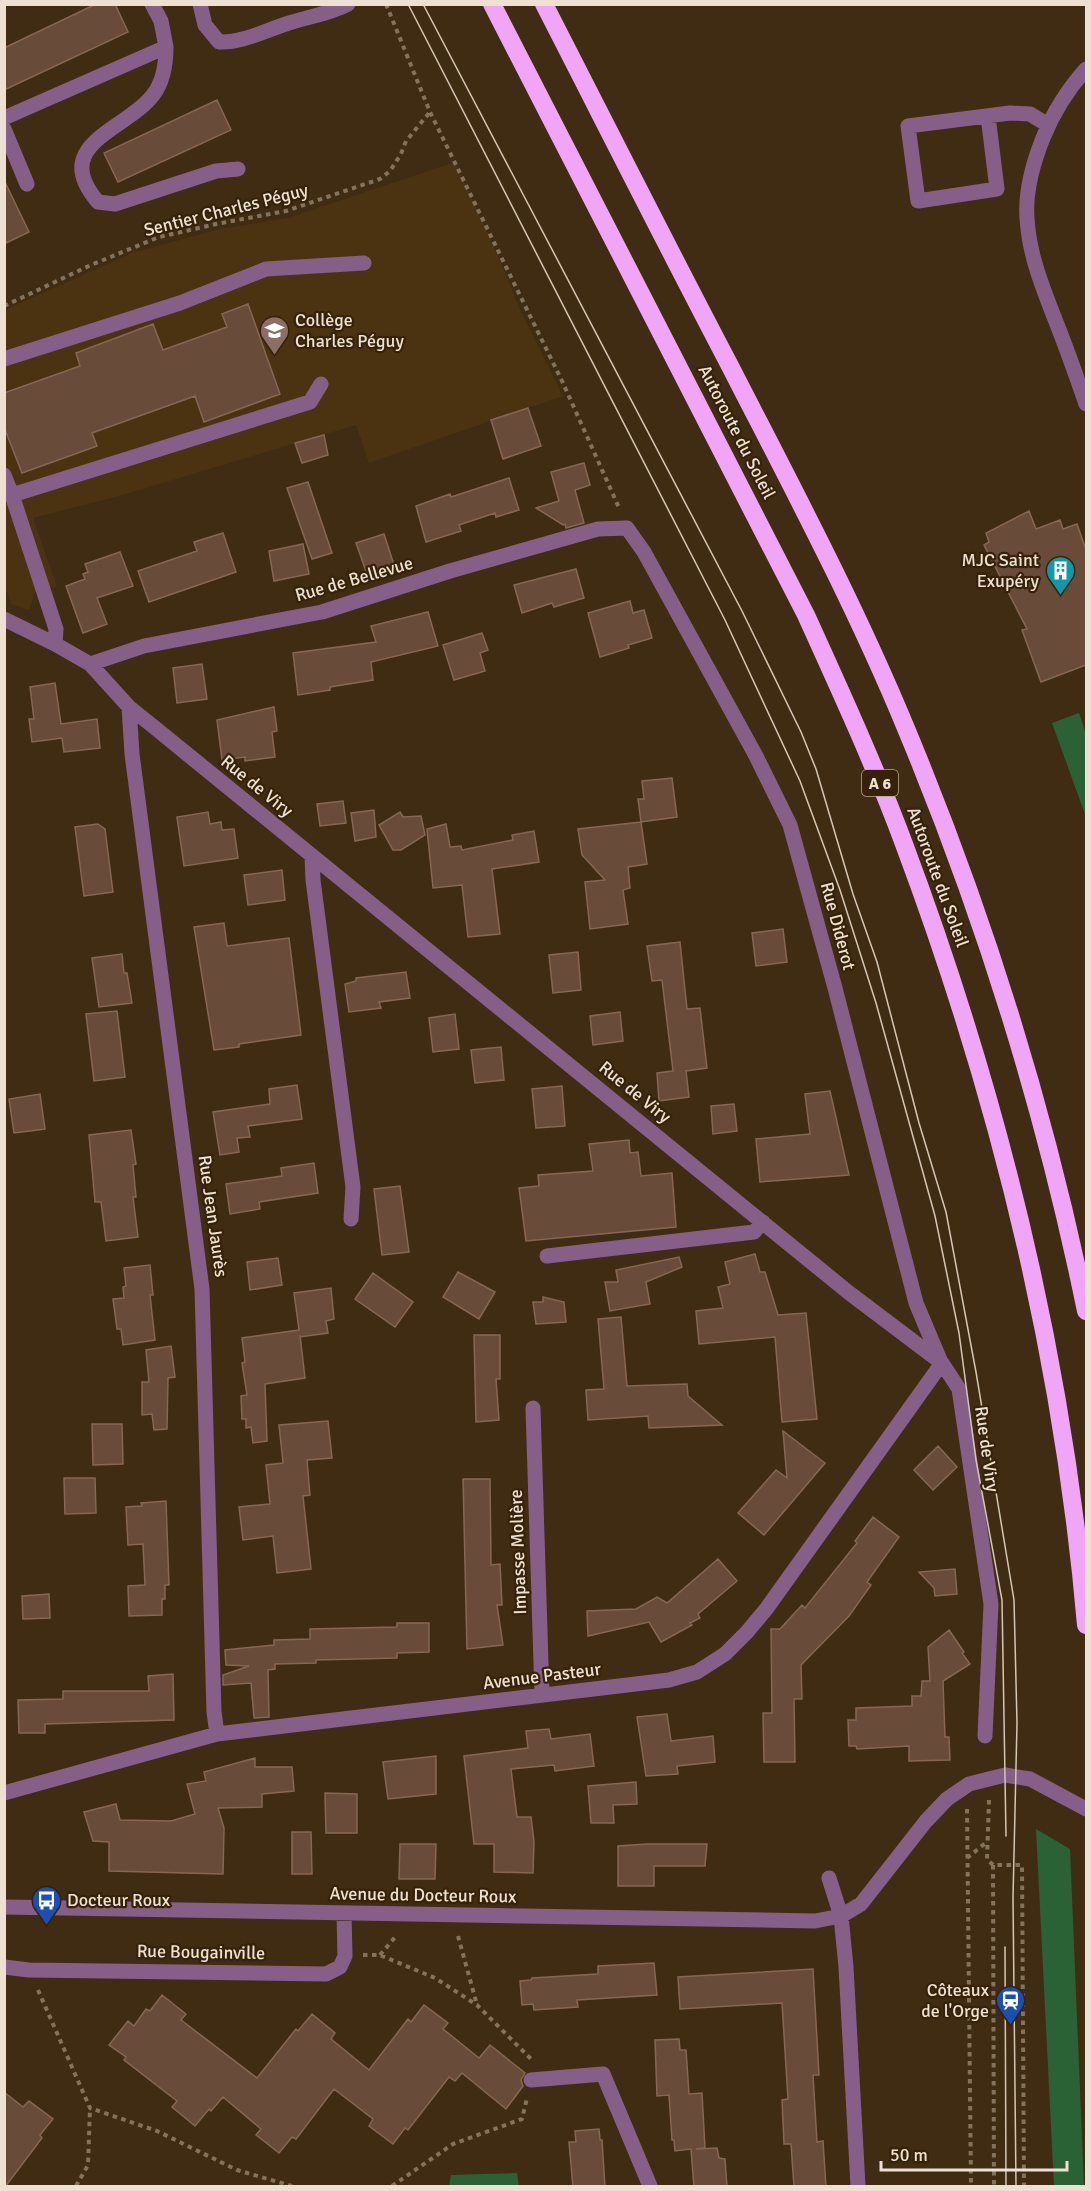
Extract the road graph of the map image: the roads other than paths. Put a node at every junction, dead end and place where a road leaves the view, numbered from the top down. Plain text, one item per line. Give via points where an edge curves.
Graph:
1 (152, 4) edge
2 (200, 4) edge
3 (348, 4) edge
4 (492, 4) edge
5 (544, 4) edge
6 (166, 47) junction
7 (1086, 69) edge
8 (988, 116) junction
9 (4, 118) edge
10 (1048, 125) junction
11 (4, 129) edge
12 (238, 169) dead end
13 (27, 184) dead end
14 (364, 263) dead end
15 (4, 359) edge
16 (321, 384) dead end
17 (1086, 404) edge
18 (4, 475) edge
19 (12, 495) junction
20 (627, 528) joint
21 (4, 619) edge
22 (55, 644) junction
23 (90, 664) junction
24 (129, 706) junction
25 (312, 856) junction
26 (351, 1219) dead end
27 (764, 1222) junction
28 (547, 1256) dead end
29 (1086, 1311) edge
30 (942, 1363) junction
31 (533, 1408) dead end
32 (1086, 1625) edge
33 (542, 1695) junction
34 (217, 1734) junction
35 (985, 1736) dead end
36 (4, 1793) edge
37 (1086, 1809) edge
38 (829, 1878) dead end
39 (4, 1907) edge
40 (344, 1913) junction
41 (841, 1916) junction
42 (4, 1967) edge
43 (531, 2080) road end
44 (650, 2187) edge
45 (858, 2187) edge

1 - 6 street via 162,21
2 - 3 street via 205,25 219,42 229,43
4 - 32 highway, Autoroute du Soleil / A 6 via 806,615 904,842 972,1042 1027,1248 1068,1466
5 - 29 highway, Autoroute du Soleil / A 6 via 784,470 865,633 904,723 947,830 1016,1029 1067,1220
6 - 9 street
6 - 12 street via 162,79 154,94 86,152 82,162 88,190 98,202 116,204 216,171
7 - 10 street
8 - 8 street via 908,126 918,201 997,189
8 - 10 street via 1030,114
10 - 17 street via 1029,182 1026,216 1038,275
11 - 13 street
14 - 15 street via 266,269 180,303
16 - 19 street via 310,402
18 - 19 street
19 - 22 street via 56,629
20 - 23 street, Rue de Bellevue via 598,529 322,612 144,646
20 - 30 street, Rue Diderot via 756,756 790,825 916,1304
21 - 22 street, Rue de Viry
22 - 23 street, Rue de Viry
23 - 24 street, Rue de Viry
24 - 25 street, Rue de Viry
24 - 34 street, Rue Jean Jaurès via 133,766 202,1289
25 - 26 street via 353,1187
25 - 27 street, Rue de Viry
27 - 28 street via 754,1232
27 - 30 street, Rue de Viry
30 - 33 street, Avenue Pasteur via 767,1608 725,1654 697,1672 669,1680
30 - 35 street, Rue de Viry via 959,1389 991,1604
31 - 33 street, Impasse Molière
33 - 34 street, Avenue Pasteur
34 - 36 street, Avenue Pasteur
37 - 41 street via 1030,1779 1005,1775 969,1784 947,1799 914,1834 861,1904
38 - 41 street
39 - 40 street, Avenue du Docteur Roux
40 - 41 street, Avenue du Docteur Roux via 815,1921
40 - 42 street, Rue Bougainville via 345,1956 340,1967 326,1974
41 - 45 street
43 - 44 street via 603,2074

